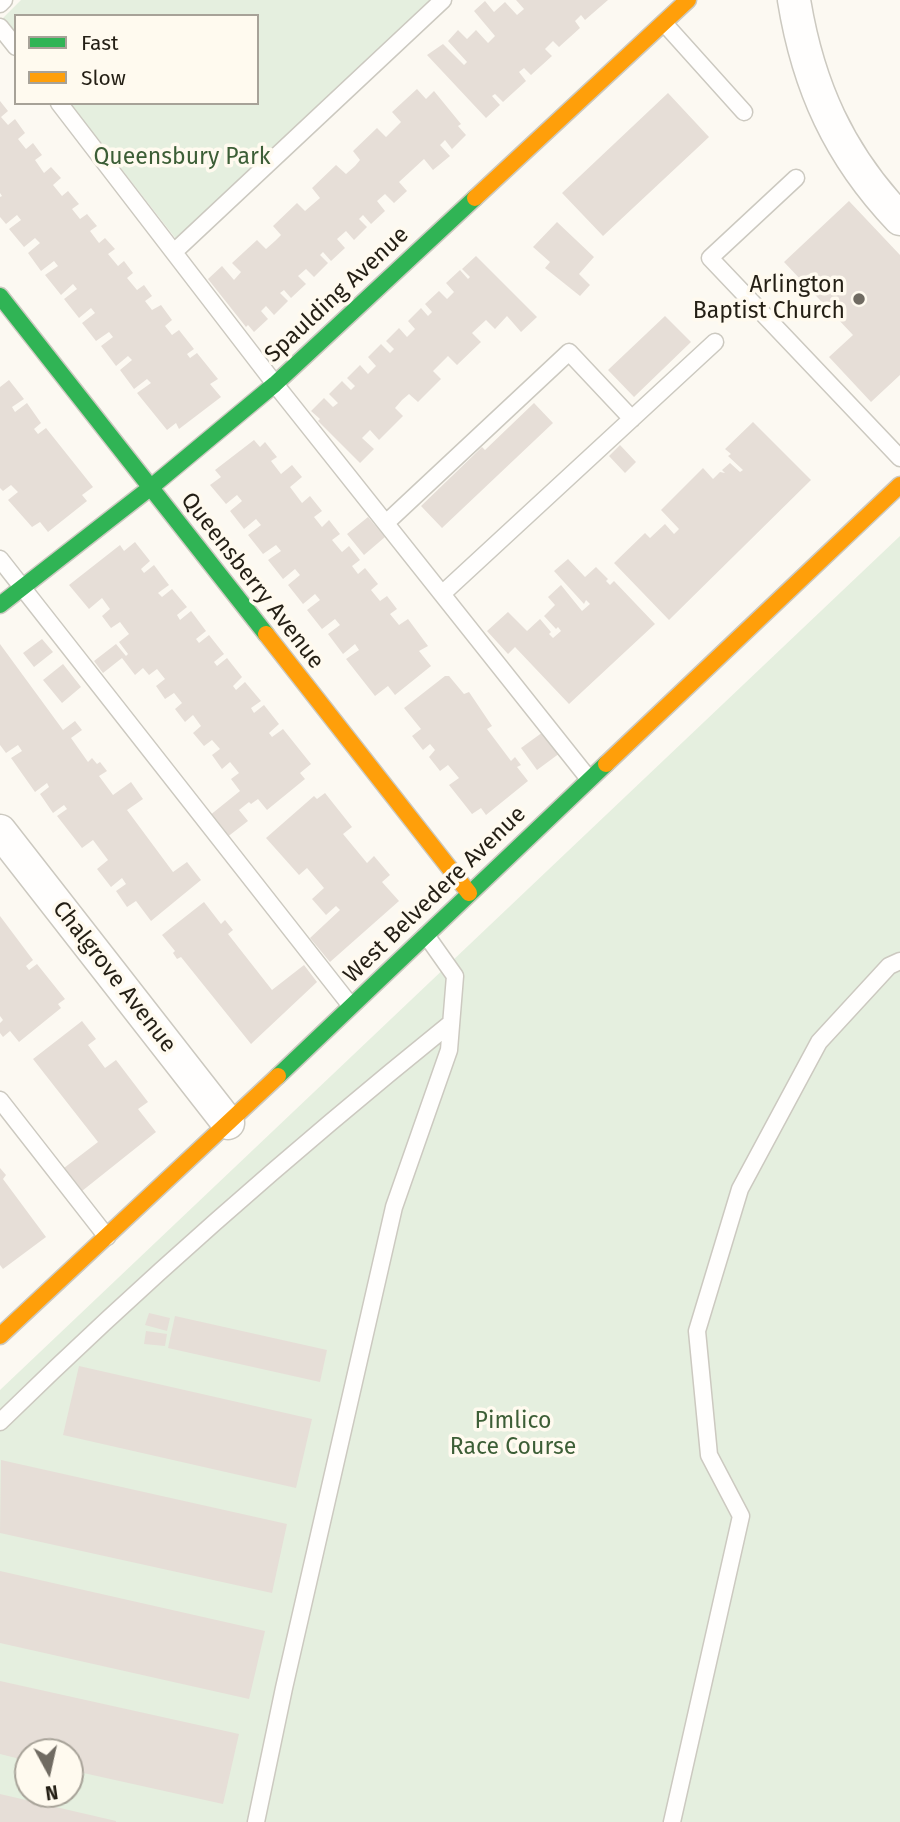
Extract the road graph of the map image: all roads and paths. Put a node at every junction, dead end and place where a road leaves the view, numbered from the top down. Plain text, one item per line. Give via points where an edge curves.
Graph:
1 (4, 0) edge
2 (443, 0) edge
3 (688, 0) edge
4 (794, 0) edge
5 (0, 4) edge
6 (664, 23) junction
7 (0, 27) edge
8 (14, 44) edge
9 (61, 105) edge
10 (744, 112) dead end
11 (796, 178) dead end
12 (900, 219) edge
13 (174, 252) junction
14 (0, 296) edge
15 (715, 342) dead end
16 (275, 384) junction
17 (632, 419) junction
18 (900, 458) edge
19 (900, 485) edge
20 (150, 488) junction
21 (386, 523) junction
22 (0, 559) edge
23 (22, 587) junction
24 (442, 594) junction
25 (0, 605) edge
26 (589, 779) junction
27 (0, 831) edge
28 (469, 893) junction
29 (426, 935) junction
30 (900, 961) edge
31 (351, 1006) junction
32 (451, 1023) junction
33 (0, 1100) edge
34 (228, 1123) junction
35 (107, 1237) junction
36 (0, 1336) edge
37 (0, 1422) edge
38 (256, 1822) edge
39 (672, 1822) edge

1 - 5 lane
2 - 13 lane
3 - 6 street, Spaulding Avenue
4 - 12 street via 800,38 837,136
6 - 10 lane
6 - 16 street, Spaulding Avenue
7 - 8 lane
9 - 13 lane
11 - 18 lane via 710,258
13 - 16 lane
14 - 20 street, Queensberry Avenue
15 - 17 lane
16 - 20 street, Spaulding Avenue
16 - 21 lane
17 - 21 lane via 569,352
17 - 24 lane
19 - 26 street, West Belvedere Avenue
20 - 23 street, Spaulding Avenue
20 - 28 street, Queensberry Avenue
21 - 24 lane
22 - 23 lane
23 - 25 street, Spaulding Avenue
23 - 31 lane
24 - 26 lane
26 - 28 street, West Belvedere Avenue
27 - 34 street, Chalgrove Avenue
28 - 29 street, West Belvedere Avenue
29 - 31 street, West Belvedere Avenue
29 - 32 lane via 455,976
30 - 39 lane via 889,965 820,1042 740,1189 697,1331 709,1455 741,1516
31 - 34 street, West Belvedere Avenue
32 - 37 lane via 190,1242
32 - 38 lane via 449,1050 394,1207
33 - 35 lane
34 - 35 street, West Belvedere Avenue
35 - 36 street, West Belvedere Avenue

